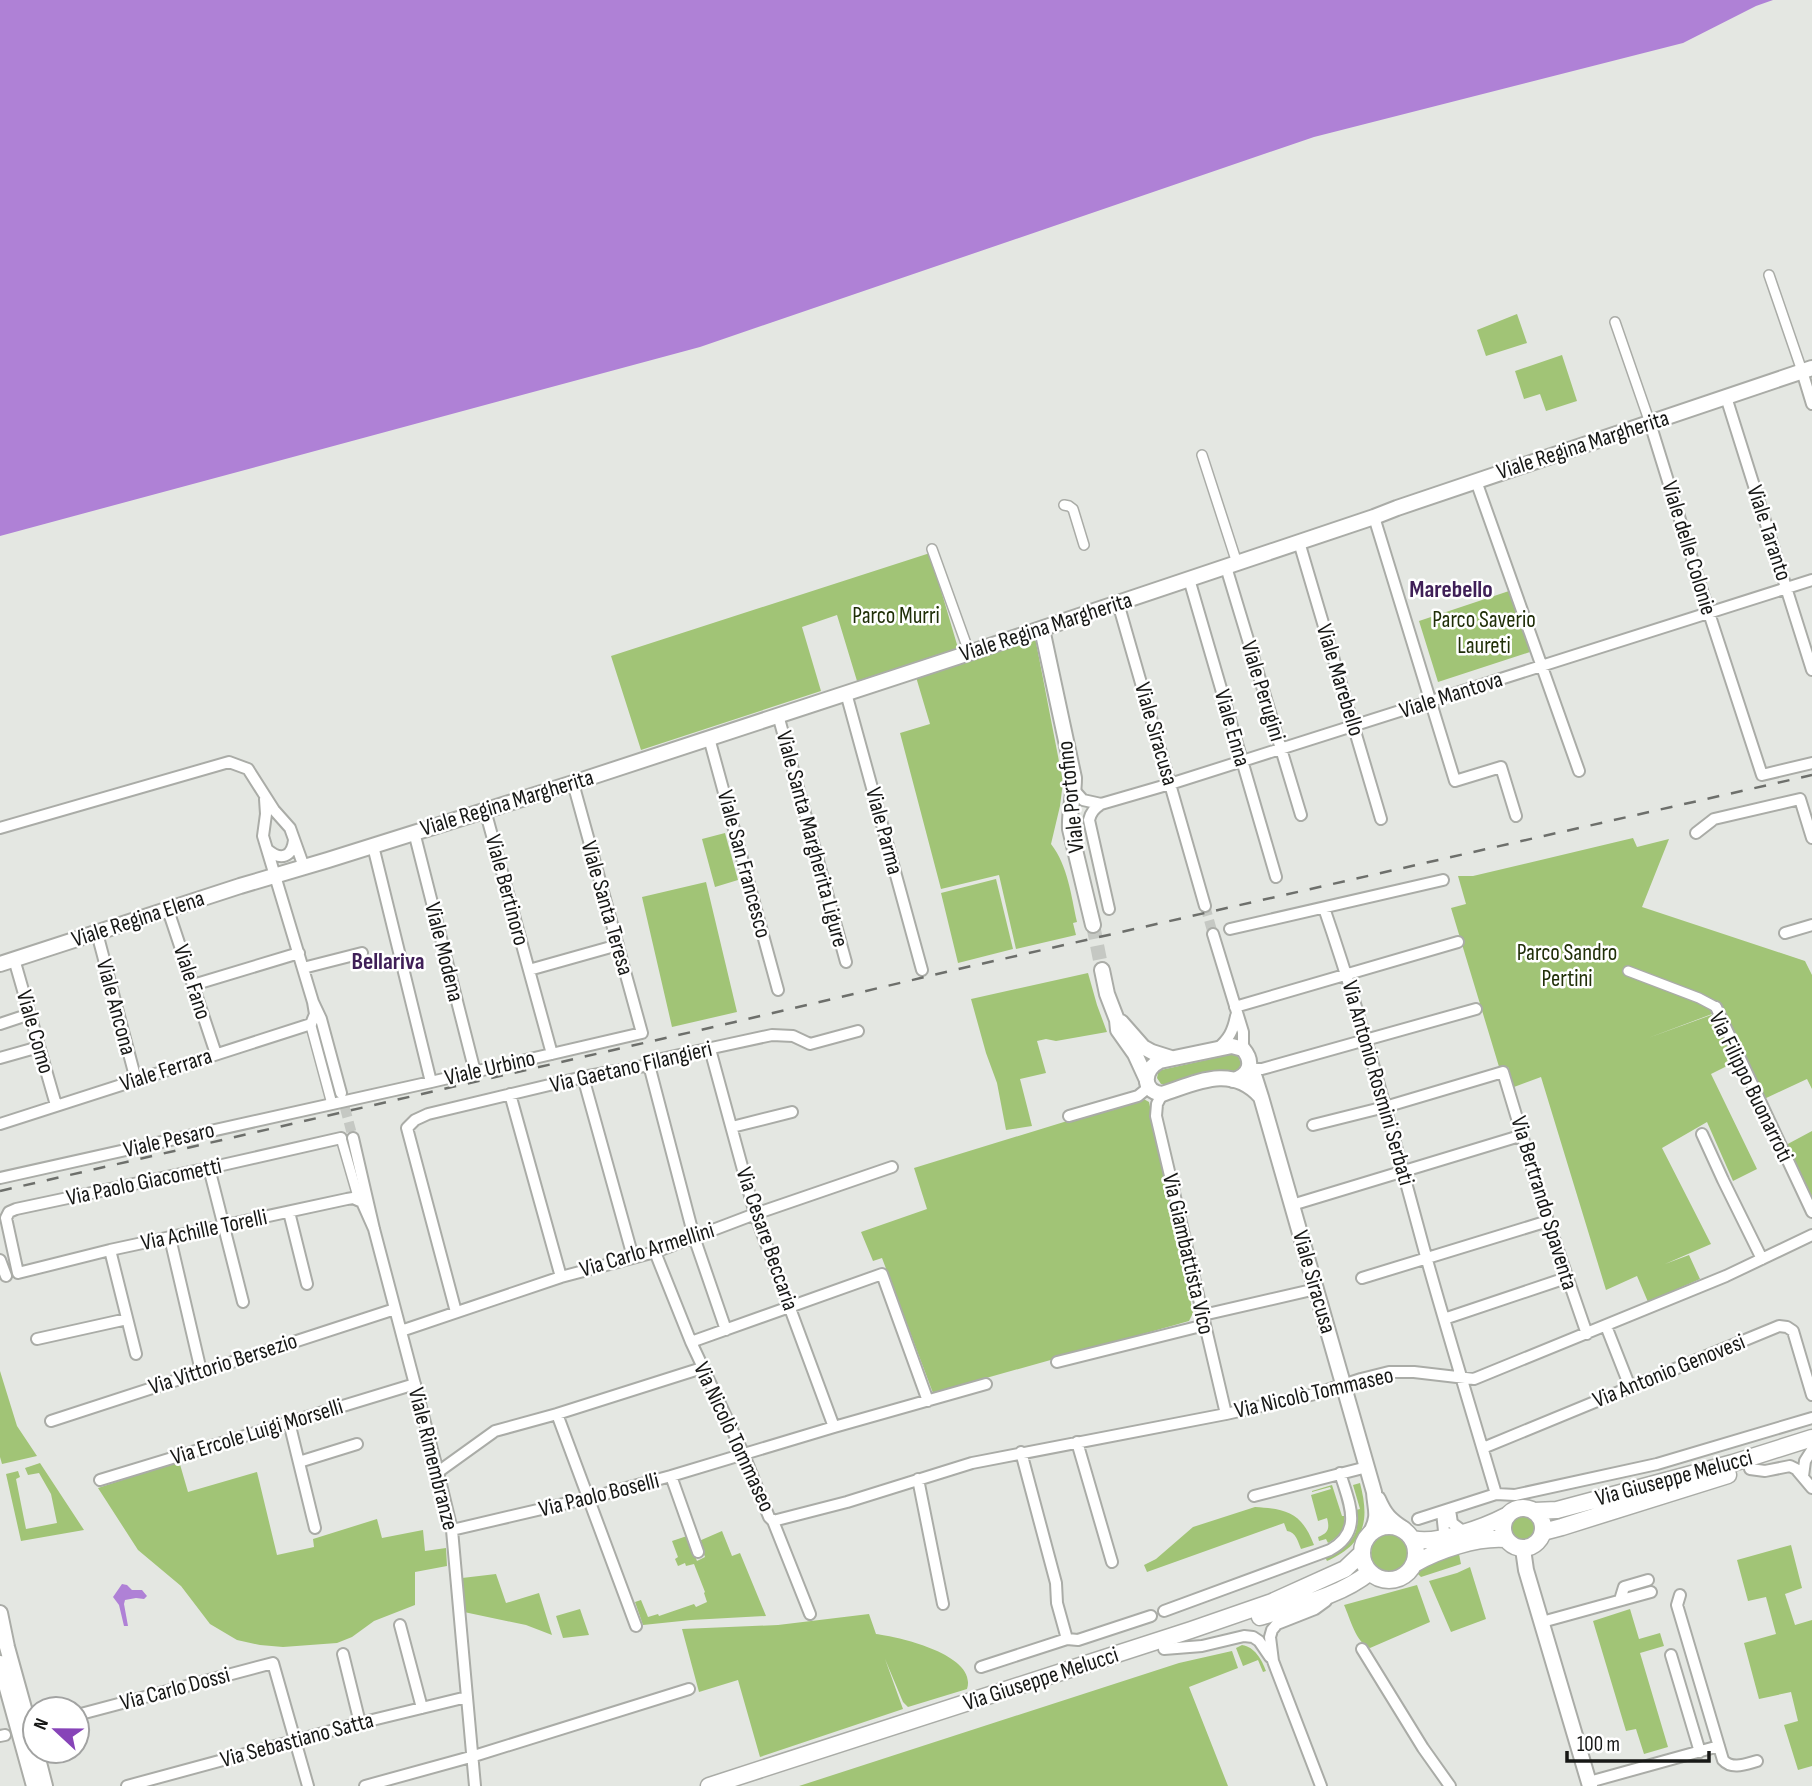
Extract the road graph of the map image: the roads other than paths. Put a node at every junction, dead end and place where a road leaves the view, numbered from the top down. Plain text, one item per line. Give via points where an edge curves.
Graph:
1 (1769, 275) dead end
2 (1615, 322) dead end
3 (1807, 369) edge
4 (1726, 397) junction
5 (1812, 404) edge
6 (1650, 423) junction
7 (1202, 455) dead end
8 (1476, 481) junction
9 (1064, 505) dead end
10 (1374, 517) junction
11 (1299, 542) junction
12 (1084, 545) dead end
13 (932, 548) dead end
14 (1231, 565) junction
15 (1189, 579) junction
16 (1812, 580) edge
17 (1786, 588) junction
18 (1118, 603) junction
19 (1709, 613) junction
20 (1042, 629) junction
21 (969, 652) junction
22 (1542, 666) junction
23 (1812, 670) edge
24 (846, 693) junction
25 (1430, 702) junction
26 (778, 715) junction
27 (1354, 726) junction
28 (709, 738) junction
29 (1280, 749) junction
30 (1242, 761) junction
31 (1812, 763) edge
32 (1578, 771) dead end
33 (573, 783) junction
34 (1170, 784) junction
35 (1074, 790) junction
36 (265, 796) junction
37 (1101, 804) junction
38 (485, 810) junction
39 (1301, 815) dead end
40 (1517, 816) dead end
41 (1381, 819) dead end
42 (286, 822) junction
43 (0, 828) edge
44 (414, 832) junction
45 (1696, 833) dead end
46 (264, 837) junction
47 (295, 838) junction
48 (1812, 838) edge
49 (373, 846) junction
50 (268, 850) junction
51 (304, 867) junction
52 (276, 875) junction
53 (1276, 877) dead end
54 (1443, 880) dead end
55 (1205, 906) tunnel mouth
56 (1324, 908) junction
57 (168, 909) junction
58 (1109, 909) dead end
59 (1093, 925) tunnel mouth
60 (1812, 925) edge
61 (1230, 929) dead end
62 (97, 933) junction
63 (1785, 933) dead end
64 (1213, 934) tunnel mouth
65 (1458, 942) dead end
66 (618, 946) junction
67 (299, 953) junction
68 (362, 953) dead end
69 (7, 962) edge
70 (846, 962) dead end
71 (303, 968) junction
72 (529, 970) junction
73 (922, 970) dead end
74 (1102, 970) tunnel mouth
75 (1629, 971) dead end
76 (1347, 975) junction
77 (193, 985) junction
78 (778, 990) dead end
79 (313, 1002) junction
80 (1716, 1007) joint
81 (1476, 1009) dead end
82 (1236, 1010) junction
83 (30, 1014) junction
84 (1117, 1020) junction
85 (324, 1021) dead end
86 (0, 1024) edge
87 (312, 1026) dead end
88 (858, 1031) dead end
89 (642, 1033) joint
90 (1365, 1040) junction
91 (39, 1047) junction
92 (710, 1048) junction
93 (1216, 1049) junction
94 (216, 1054) junction
95 (552, 1054) junction
96 (0, 1058) edge
97 (1172, 1058) junction
98 (1250, 1064) junction
99 (649, 1065) junction
100 (475, 1072) junction
101 (583, 1077) junction
102 (136, 1080) junction
103 (1233, 1080) junction
104 (431, 1082) junction
105 (1152, 1086) junction
106 (510, 1094) junction
107 (1261, 1097) junction
108 (339, 1100) junction
109 (56, 1105) junction
110 (1385, 1107) junction
111 (792, 1112) dead end
112 (1069, 1116) dead end
113 (0, 1124) edge
114 (1313, 1125) dead end
115 (732, 1127) junction
116 (1702, 1134) dead end
117 (1523, 1135) junction
118 (341, 1138) joint
119 (353, 1138) tunnel mouth
120 (892, 1167) dead end
121 (209, 1168) junction
122 (1404, 1170) junction
123 (0, 1178) edge
124 (359, 1199) junction
125 (1292, 1205) junction
126 (289, 1212) junction
127 (1812, 1212) edge
128 (755, 1214) junction
129 (1548, 1221) junction
130 (225, 1226) junction
131 (374, 1229) junction
132 (1812, 1235) edge
133 (694, 1237) junction
134 (170, 1238) junction
135 (5, 1246) edge
136 (110, 1250) junction
137 (655, 1252) junction
138 (632, 1257) junction
139 (1427, 1259) junction
140 (1762, 1259) junction
141 (0, 1260) edge
142 (18, 1273) joint
143 (6, 1276) dead end
144 (561, 1277) junction
145 (1566, 1278) junction
146 (1362, 1279) dead end
147 (307, 1284) dead end
148 (1316, 1289) junction
149 (243, 1302) dead end
150 (395, 1308) junction
151 (790, 1308) junction
152 (456, 1312) junction
153 (127, 1319) junction
154 (1444, 1319) junction
155 (1204, 1320) junction
156 (1606, 1326) junction
157 (726, 1330) junction
158 (401, 1331) junction
159 (1587, 1334) junction
160 (37, 1339) dead end
161 (691, 1342) junction
162 (136, 1354) dead end
163 (1057, 1362) dead end
164 (702, 1367) junction
165 (201, 1371) junction
166 (1461, 1377) junction
167 (415, 1384) junction
168 (986, 1384) dead end
169 (1342, 1385) junction
170 (1630, 1387) junction
171 (1812, 1395) edge
172 (928, 1401) junction
173 (556, 1414) junction
174 (1226, 1414) junction
175 (1812, 1418) edge
176 (51, 1421) dead end
177 (289, 1422) junction
178 (834, 1427) junction
179 (1812, 1438) edge
180 (1077, 1442) junction
181 (356, 1444) dead end
182 (1482, 1448) junction
183 (1812, 1450) edge
184 (1021, 1452) junction
185 (744, 1455) junction
186 (299, 1462) junction
187 (1367, 1467) junction
188 (1750, 1469) junction
189 (438, 1472) junction
190 (1340, 1473) junction
191 (671, 1476) junction
192 (1803, 1476) junction
193 (918, 1479) junction
194 (100, 1480) dead end
195 (1812, 1488) edge
196 (1374, 1493) junction
197 (1496, 1494) junction
198 (1254, 1496) dead end
199 (589, 1498) junction
200 (1446, 1511) junction
201 (1534, 1511) junction
202 (1506, 1516) junction
203 (1418, 1519) dead end
204 (773, 1521) junction
205 (314, 1528) dead end
206 (452, 1530) junction
207 (1371, 1532) junction
208 (1464, 1532) junction
209 (1543, 1532) junction
210 (1408, 1534) junction
211 (1441, 1539) junction
212 (1505, 1539) junction
213 (1523, 1549) junction
214 (698, 1552) dead end
215 (1362, 1553) junction
216 (1112, 1562) dead end
217 (1414, 1564) junction
218 (1370, 1572) junction
219 (1648, 1580) dead end
220 (1339, 1591) junction
221 (1651, 1592) dead end
222 (1680, 1595) dead end
223 (1620, 1600) junction
224 (943, 1604) dead end
225 (1164, 1611) dead end
226 (0, 1613) edge
227 (810, 1614) dead end
228 (1151, 1616) dead end
229 (1542, 1622) junction
230 (400, 1625) dead end
231 (636, 1626) dead end
232 (1067, 1639) junction
233 (1164, 1649) junction
234 (1362, 1649) dead end
235 (343, 1654) dead end
236 (1671, 1655) dead end
237 (1273, 1661) junction
238 (0, 1663) edge
239 (981, 1667) dead end
240 (689, 1689) dead end
241 (467, 1697) junction
242 (21, 1698) edge
243 (422, 1708) junction
244 (91, 1710) edge
245 (360, 1723) junction
246 (296, 1740) junction
247 (1719, 1746) junction
248 (1700, 1752) junction
249 (474, 1756) junction
250 (1757, 1761) dead end
251 (39, 1765) edge
252 (1590, 1784) edge
253 (33, 1786) edge
254 (45, 1786) edge
255 (127, 1786) edge
256 (308, 1786) edge
257 (365, 1786) edge
258 (475, 1786) edge
259 (709, 1786) edge
260 (744, 1786) edge
261 (1321, 1786) edge
262 (1450, 1786) edge

1 - 3 street
2 - 6 street, Viale delle Colonie
3 - 4 street, Viale Regina Margherita
3 - 5 street
4 - 6 street, Viale Regina Margherita
4 - 17 street, Viale Taranto
6 - 8 street, Viale Regina Margherita
6 - 19 street, Viale delle Colonie
7 - 14 street
8 - 10 street, Viale Regina Margherita
8 - 22 street
9 - 12 street via 1073,509
10 - 11 street, Viale Regina Margherita
10 - 25 street
11 - 14 street, Viale Regina Margherita
11 - 27 street, Viale Marebello
13 - 21 street
14 - 15 street, Viale Regina Margherita
14 - 29 street, Viale Perugini
15 - 18 street, Viale Regina Margherita
15 - 30 street, Viale Enna
16 - 17 street, Viale Mantova
17 - 19 street, Viale Mantova
17 - 23 street, Viale Taranto
18 - 20 street, Viale Regina Margherita
18 - 34 street, Viale Siracusa
19 - 22 street, Viale Mantova
19 - 31 street, Viale delle Colonie via 1762,775
20 - 21 street, Viale Regina Margherita
20 - 35 street, Viale Portofino
21 - 24 street, Viale Regina Margherita
22 - 25 street, Viale Mantova
22 - 32 street
24 - 26 street, Viale Regina Margherita
24 - 73 street, Viale Parma
25 - 27 street, Viale Mantova
25 - 40 street via 1455,780 1501,767
26 - 28 street, Viale Regina Margherita
26 - 70 street, Viale Santa Margherita Ligure
27 - 29 street, Viale Mantova
27 - 41 street, Viale Marebello
28 - 33 street, Viale Regina Margherita
28 - 78 street, Viale San Francesco
29 - 30 street, Viale Mantova
29 - 39 street, Viale Perugini
30 - 34 street, Viale Mantova
30 - 53 street, Viale Enna
33 - 38 street, Viale Regina Margherita
33 - 66 street, Viale Santa Teresa
34 - 37 street, Viale Mantova
34 - 55 street, Viale Siracusa
35 - 37 street via 1083,800
35 - 59 street, Viale Portofino via 1070,829
36 - 42 street
36 - 43 street via 248,768 229,762
36 - 46 street
37 - 58 street, Viale Portofino via 1089,820
38 - 44 street, Viale Regina Margherita
38 - 72 street, Viale Bertinoro
42 - 46 street via 271,823
42 - 47 street
44 - 49 street, Viale Regina Margherita
44 - 100 street, Viale Modena
45 - 48 street via 1714,819 1800,799
46 - 50 street
47 - 50 street via 288,854 275,856
47 - 51 street
49 - 51 street, Viale Regina Margherita
49 - 104 street
50 - 52 street
51 - 52 street, Viale Regina Margherita
52 - 57 street, Viale Regina Elena
52 - 67 street
54 - 56 street
56 - 61 street
56 - 76 street, Via Antonio Rosmini Serbati
57 - 62 street, Viale Regina Elena
57 - 77 street, Viale Fano
60 - 63 street
62 - 69 street, Viale Regina Elena
62 - 102 street, Viale Ancona
64 - 82 street, Viale Siracusa
65 - 76 street
66 - 72 street, Viale Bertinoro
66 - 89 street, Viale Santa Teresa
67 - 71 street
67 - 77 street
68 - 71 street
69 - 83 street, Viale Como
71 - 79 street
72 - 95 street, Viale Bertinoro
74 - 84 street
75 - 80 street, Via Filippo Buonarroti
76 - 82 street
76 - 90 street, Via Antonio Rosmini Serbati
77 - 94 street, Viale Fano
79 - 94 street, Viale Ferrara via 311,1024
79 - 108 street
80 - 127 street, Via Filippo Buonarroti
81 - 90 street
82 - 93 street via 1228,1040
82 - 98 street, Viale Siracusa
83 - 86 street
83 - 91 street, Viale Como
84 - 97 street via 1143,1047
84 - 105 street via 1118,1030
85 - 108 street
87 - 108 street
88 - 92 street, Via Gaetano Filangieri via 810,1044 793,1036 772,1035
89 - 95 street, Viale Urbino
90 - 98 street
90 - 110 street, Via Antonio Rosmini Serbati
91 - 96 street
91 - 109 street, Viale Como
92 - 99 street, Via Gaetano Filangieri
92 - 115 street, Via Cesare Beccaria
93 - 97 street
93 - 98 street via 1232,1046
94 - 102 street, Viale Ferrara
95 - 100 street, Viale Urbino
97 - 105 street via 1149,1070
98 - 103 street
98 - 107 street, Viale Siracusa
99 - 101 street, Via Gaetano Filangieri
99 - 133 street
100 - 104 street, Viale Urbino
101 - 106 street, Via Gaetano Filangieri
101 - 138 street
102 - 109 street, Viale Ferrara
103 - 105 street via 1223,1077
103 - 107 street via 1246,1083
104 - 108 street, Viale Urbino
105 - 112 street via 1138,1096
105 - 155 street, Via Giambattista Vico
106 - 144 street
106 - 152 street, Via Gaetano Filangieri via 428,1114 407,1128
107 - 125 street, Viale Siracusa
108 - 123 street, Viale Pesaro
109 - 113 street, Viale Ferrara
110 - 114 street
110 - 117 street, Via Bertrando Spaventa via 1503,1072
110 - 122 street, Via Antonio Rosmini Serbati
111 - 115 street
115 - 128 street, Via Cesare Beccaria
116 - 140 street
117 - 122 street
117 - 129 street, Via Bertrando Spaventa
118 - 121 street, Via Paolo Giacometti
118 - 124 street
119 - 131 street, Viale Rimembranze
120 - 128 street, Via Carlo Armellini
121 - 130 street
121 - 135 street, Via Paolo Giacometti via 16,1209 6,1218
122 - 125 street
122 - 139 street, Via Antonio Rosmini Serbati
124 - 126 street, Via Achille Torelli
124 - 131 street
125 - 148 street, Viale Siracusa
126 - 130 street, Via Achille Torelli
126 - 147 street
128 - 133 street, Via Carlo Armellini
128 - 151 street, Via Cesare Beccaria
129 - 139 street
129 - 145 street, Via Bertrando Spaventa
130 - 134 street, Via Achille Torelli
130 - 149 street
131 - 150 street, Viale Rimembranze
132 - 140 street, Via Nicolò Tommaseo
133 - 137 street, Via Carlo Armellini
133 - 157 street
134 - 136 street, Via Achille Torelli
134 - 165 street
135 - 142 street, Via Paolo Giacometti
136 - 142 street, Via Achille Torelli
136 - 153 street
137 - 138 street, Via Carlo Armellini
137 - 161 street, Via Nicolò Tommaseo
138 - 144 street, Via Carlo Armellini
139 - 146 street
139 - 154 street, Via Antonio Rosmini Serbati
140 - 156 street, Via Nicolò Tommaseo
141 - 143 street
144 - 152 street, Via Carlo Armellini
145 - 154 street
145 - 159 street, Via Bertrando Spaventa
148 - 155 street
148 - 169 street, Viale Siracusa
150 - 158 street, Viale Rimembranze
150 - 165 street, Via Vittorio Bersezio
151 - 157 street
151 - 172 street via 882,1274
151 - 178 street, Via Cesare Beccaria
152 - 158 street, Via Carlo Armellini
153 - 160 street
153 - 162 street
154 - 166 street, Via Antonio Rosmini Serbati
155 - 163 street
155 - 174 street, Via Giambattista Vico
156 - 159 street, Via Nicolò Tommaseo
156 - 170 street
157 - 161 street
158 - 167 street, Viale Rimembranze
159 - 166 street, Via Nicolò Tommaseo via 1474,1379
161 - 164 street, Via Nicolò Tommaseo
164 - 173 street
164 - 185 street, Via Nicolò Tommaseo
165 - 176 street, Via Vittorio Bersezio
166 - 169 street, Via Nicolò Tommaseo via 1389,1372
166 - 182 street, Via Antonio Rosmini Serbati
167 - 177 street, Via Ercole Luigi Morselli
167 - 189 street, Viale Rimembranze
168 - 172 street, Via Paolo Boselli
169 - 174 street, Via Nicolò Tommaseo
169 - 187 street, Viale Siracusa
170 - 171 street, Via Antonio Genovesi via 1779,1326 1793,1331
170 - 182 street, Via Antonio Genovesi
172 - 178 street, Via Paolo Boselli
173 - 189 street via 495,1431
173 - 199 street
174 - 180 street, Via Nicolò Tommaseo
175 - 197 street via 1657,1464 1515,1495
177 - 186 street
177 - 194 street, Via Ercole Luigi Morselli
178 - 185 street, Via Paolo Boselli
179 - 201 main road, Via Giuseppe Melucci via 1557,1510
180 - 184 street, Via Nicolò Tommaseo
180 - 216 street
181 - 186 street
182 - 197 street, Via Antonio Rosmini Serbati
183 - 188 main road, Via Giuseppe Melucci
183 - 192 street
184 - 193 street, Via Nicolò Tommaseo
184 - 232 street
185 - 191 street, Via Paolo Boselli
185 - 204 street, Via Nicolò Tommaseo
186 - 205 street
187 - 190 street
187 - 196 street, Viale Siracusa
188 - 192 street via 1790,1466
188 - 209 main road, Via Giuseppe Melucci
189 - 206 street, Viale Rimembranze
190 - 198 street
190 - 225 street via 1352,1519 1340,1545
191 - 199 street, Via Paolo Boselli
191 - 214 street
192 - 195 street
193 - 204 street, Via Nicolò Tommaseo
193 - 224 street
196 - 207 street, Viale Siracusa via 1376,1522
196 - 210 street, Viale Siracusa via 1382,1511
197 - 200 street
199 - 206 street, Via Paolo Boselli
199 - 231 street
200 - 203 street
200 - 208 street
200 - 211 street
201 - 202 main road via 1519,1508
201 - 209 main road
202 - 208 main road
202 - 212 main road via 1502,1525
204 - 227 street
206 - 241 street, Viale Rimembranze
207 - 210 main road via 1387,1525
207 - 215 main road
208 - 211 main road
209 - 213 main road via 1538,1542
210 - 211 main road via 1422,1541
210 - 217 main road via 1416,1549
212 - 213 main road
212 - 217 main road via 1481,1539
213 - 229 street
215 - 218 main road
215 - 259 main road, Via Giuseppe Melucci via 1345,1569 1272,1602
217 - 218 main road via 1391,1580
218 - 220 main road, Via Giuseppe Melucci
219 - 223 street via 1624,1587
220 - 233 main road, Via Giuseppe Melucci
220 - 237 street via 1315,1609 1277,1624 1270,1637
221 - 223 street
222 - 247 street via 1677,1605
223 - 229 street
226 - 242 street
228 - 232 street via 1077,1640
229 - 252 street
230 - 243 street
232 - 239 street
233 - 237 street via 1244,1636 1259,1641
233 - 260 main road, Via Giuseppe Melucci
234 - 262 street
235 - 245 street
236 - 248 street
237 - 261 street
238 - 253 street
240 - 249 street
241 - 243 street, Via Sebastiano Satta
241 - 249 street, Viale Rimembranze
243 - 245 street, Via Sebastiano Satta
244 - 246 street, Via Carlo Dossi via 273,1663
245 - 246 street, Via Sebastiano Satta
246 - 255 street, Via Sebastiano Satta
246 - 256 street
247 - 248 street
247 - 250 street via 1723,1760 1730,1765
248 - 252 street
249 - 257 street
249 - 258 street, Viale Rimembranze
251 - 254 street

